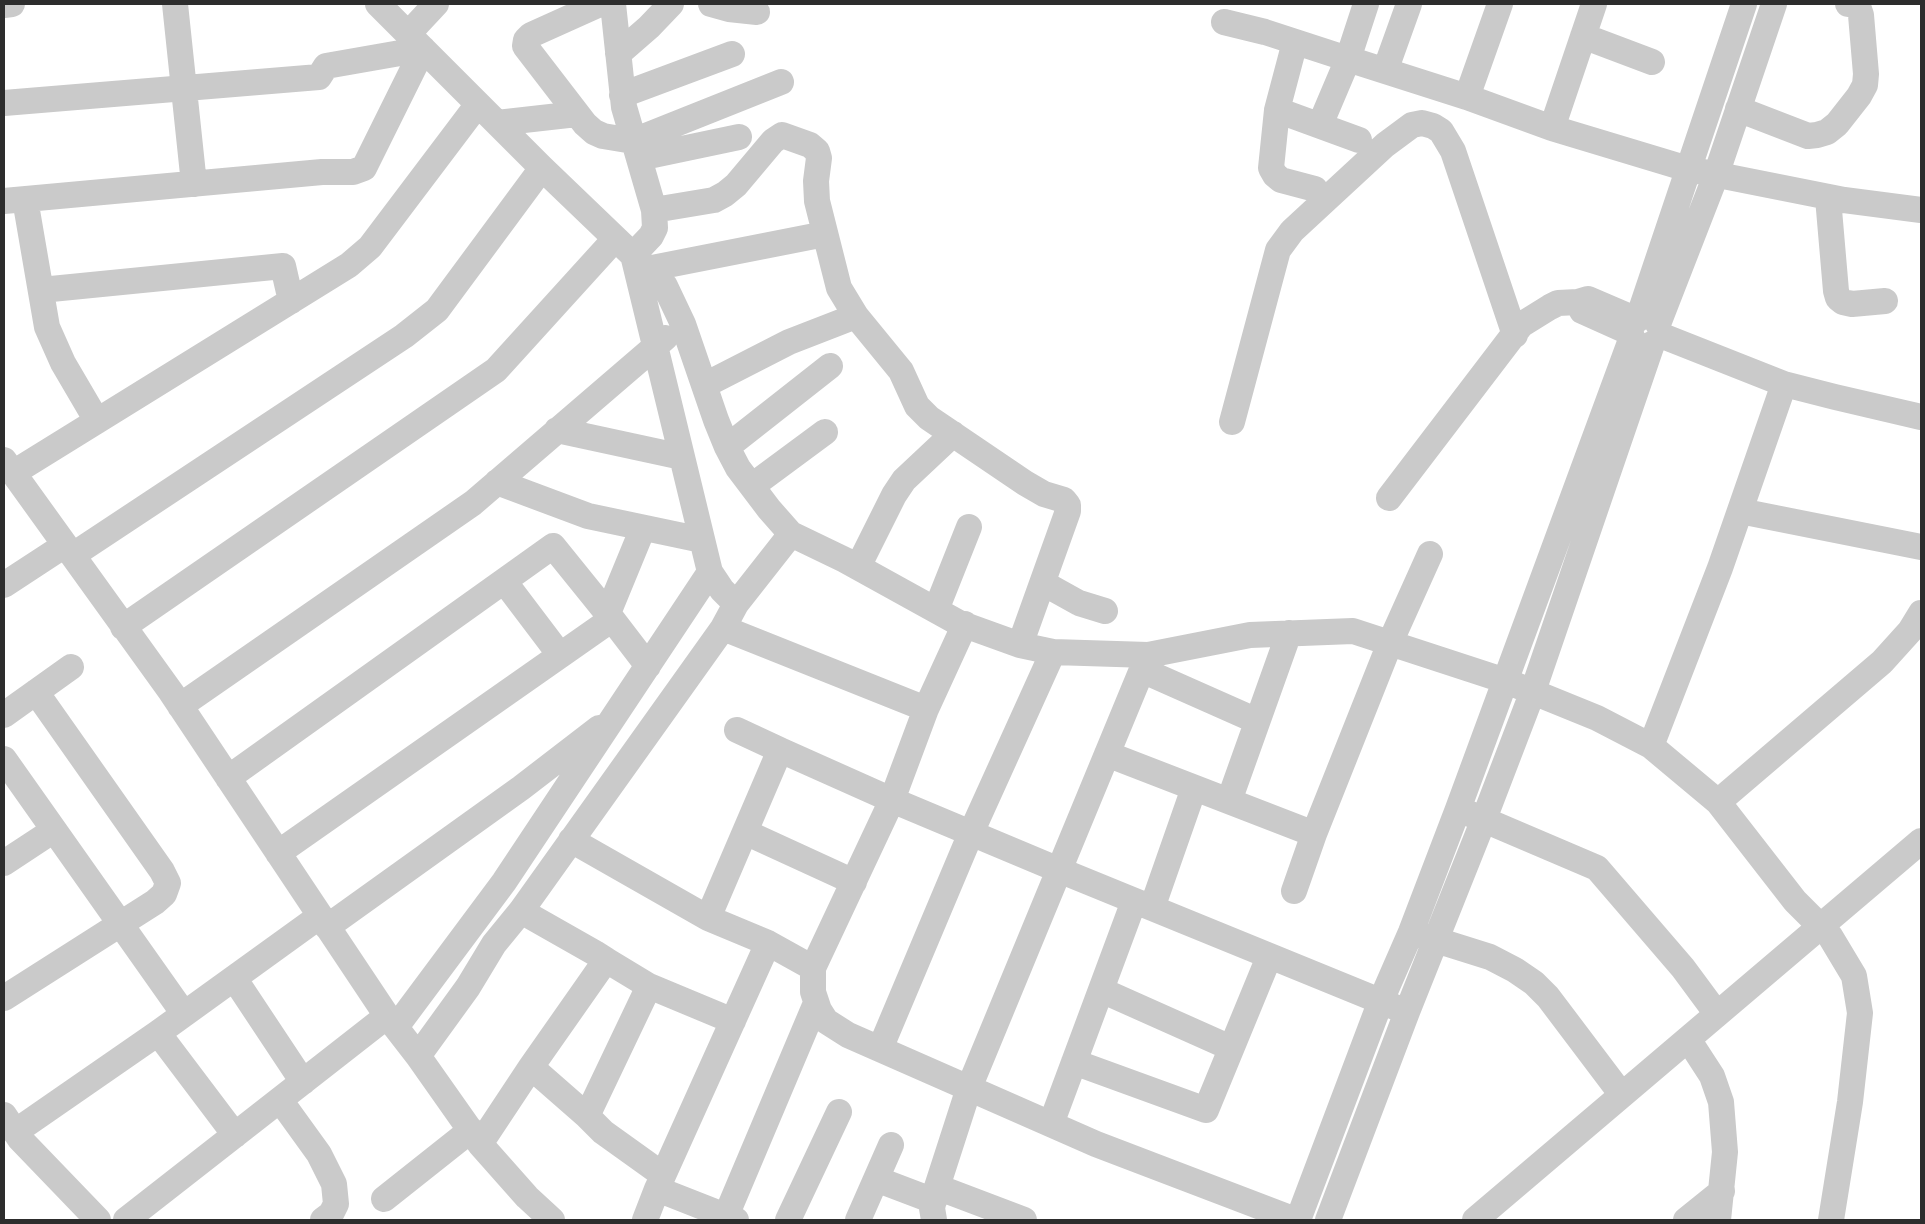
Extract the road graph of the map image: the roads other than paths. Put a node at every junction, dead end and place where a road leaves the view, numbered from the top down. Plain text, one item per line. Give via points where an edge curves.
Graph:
1 (4, 4) edge
2 (12, 4) edge
3 (175, 4) edge
4 (378, 4) edge
5 (436, 4) edge
6 (600, 4) edge
7 (613, 4) edge
8 (670, 4) edge
9 (711, 4) edge
10 (1366, 4) edge
11 (1409, 4) edge
12 (1500, 4) edge
13 (1594, 4) edge
14 (1744, 4) edge
15 (1860, 5) edge
16 (1767, 6) edge
17 (757, 12) dead end
18 (1224, 22) dead end
19 (1583, 36) junction
20 (415, 41) junction
21 (1295, 42) junction
22 (618, 54) junction
23 (732, 54) dead end
24 (1348, 58) junction
25 (1652, 62) dead end
26 (1385, 71) junction
27 (781, 82) dead end
28 (183, 88) junction
29 (622, 95) junction
30 (1467, 97) junction
31 (4, 103) edge
32 (478, 104) junction
33 (1738, 109) junction
34 (1277, 110) junction
35 (577, 114) junction
36 (497, 124) junction
37 (1320, 125) junction
38 (1552, 128) junction
39 (739, 137) dead end
40 (1359, 140) dead end
41 (636, 150) junction
42 (542, 168) junction
43 (1688, 169) junction
44 (1716, 175) junction
45 (194, 184) junction
46 (1315, 189) dead end
47 (1828, 198) junction
48 (14, 200) edge
49 (654, 210) junction
50 (1921, 210) edge
51 (825, 234) junction
52 (632, 254) junction
53 (41, 290) junction
54 (291, 301) junction
55 (1884, 301) dead end
56 (856, 316) junction
57 (683, 324) junction
58 (1644, 330) junction
59 (1515, 334) junction
60 (654, 347) junction
61 (830, 366) dead end
62 (1784, 384) junction
63 (704, 385) junction
64 (1921, 416) edge
65 (97, 421) junction
66 (1232, 422) dead end
67 (557, 430) junction
68 (825, 432) dead end
69 (953, 434) junction
70 (727, 447) junction
71 (682, 457) junction
72 (8, 466) edge
73 (497, 482) junction
74 (752, 486) junction
75 (1390, 498) dead end
76 (1740, 511) junction
77 (588, 516) junction
78 (969, 526) dead end
79 (643, 528) junction
80 (791, 534) junction
81 (702, 540) junction
82 (553, 546) junction
83 (1921, 547) edge
84 (69, 550) junction
85 (1430, 554) dead end
86 (858, 567) junction
87 (710, 572) junction
88 (504, 580) junction
89 (1043, 583) junction
90 (4, 585) edge
91 (736, 604) junction
92 (936, 610) junction
93 (1105, 610) dead end
94 (1921, 613) edge
95 (610, 616) junction
96 (965, 624) junction
97 (123, 627) junction
98 (723, 628) junction
99 (1288, 633) junction
100 (1390, 643) junction
101 (1020, 645) junction
102 (1053, 652) junction
103 (560, 654) junction
104 (1145, 663) junction
105 (648, 666) junction
106 (71, 667) dead end
107 (1506, 681) junction
108 (1533, 691) junction
109 (36, 692) junction
110 (180, 706) junction
111 (926, 709) junction
112 (4, 715) edge
113 (615, 716) junction
114 (1257, 721) junction
115 (737, 730) dead end
116 (1651, 746) junction
117 (780, 750) junction
118 (1107, 754) junction
119 (4, 759) edge
120 (228, 778) junction
121 (1194, 788) junction
122 (892, 800) junction
123 (1229, 801) junction
124 (1718, 802) junction
125 (1458, 810) junction
126 (1484, 819) junction
127 (54, 830) junction
128 (745, 832) junction
129 (971, 833) junction
130 (1314, 834) junction
131 (571, 840) junction
132 (1921, 841) edge
133 (278, 852) junction
134 (4, 863) edge
135 (1059, 870) junction
136 (854, 882) junction
137 (1294, 891) dead end
138 (1143, 904) junction
139 (521, 911) junction
140 (708, 918) junction
141 (324, 921) junction
142 (122, 923) junction
143 (1820, 927) junction
144 (1411, 932) junction
145 (1436, 940) junction
146 (768, 943) junction
147 (1269, 957) junction
148 (606, 960) junction
149 (813, 968) junction
150 (234, 978) junction
151 (649, 986) junction
152 (1101, 990) junction
153 (4, 998) edge
154 (816, 1003) junction
155 (1380, 1003) junction
156 (1407, 1012) junction
157 (184, 1014) junction
158 (1717, 1014) junction
159 (733, 1021) junction
160 (392, 1022) junction
161 (158, 1033) junction
162 (1688, 1039) junction
163 (1231, 1048) junction
164 (880, 1050) junction
165 (418, 1056) junction
166 (1074, 1062) junction
167 (531, 1067) junction
168 (303, 1082) junction
169 (968, 1088) junction
170 (1622, 1095) junction
171 (280, 1100) junction
172 (1342, 1102) junction
173 (1369, 1111) junction
174 (839, 1112) dead end
175 (587, 1116) junction
176 (9, 1123) edge
177 (1051, 1124) junction
178 (235, 1135) junction
179 (476, 1137) junction
180 (891, 1145) dead end
181 (876, 1179) junction
182 (660, 1182) junction
183 (1722, 1191) junction
184 (384, 1199) dead end
185 (935, 1203) edge
186 (731, 1218) edge
187 (98, 1220) edge
188 (126, 1220) edge
189 (323, 1220) edge
190 (552, 1220) edge
191 (645, 1220) edge
192 (788, 1220) edge
193 (858, 1220) edge
194 (1024, 1220) edge
195 (1296, 1220) edge
196 (1328, 1220) edge
197 (1475, 1220) edge
198 (1686, 1220) edge
199 (1718, 1220) edge
200 (1831, 1220) edge

1 - 2 street
3 - 28 street
4 - 20 street
5 - 20 street
6 - 35 street via 526,40 528,53
7 - 22 street
8 - 22 street
9 - 17 street
10 - 24 street
11 - 26 street
12 - 30 street
13 - 19 street
14 - 43 street
15 - 33 street via 1865,85 1837,124 1827,132 1808,136
16 - 33 street
18 - 21 street
19 - 25 street
19 - 38 street
20 - 28 street via 326,66 319,77
20 - 32 street
20 - 45 street via 364,168 353,172
21 - 24 street
21 - 34 street
22 - 29 street
23 - 29 street
24 - 26 street
24 - 37 street
26 - 30 street
27 - 41 street
28 - 31 street
28 - 45 street
29 - 41 street
30 - 38 street
32 - 36 street
32 - 54 street via 370,247 349,265
33 - 44 street
34 - 37 street
34 - 46 street via 1271,168 1281,180
35 - 36 street
35 - 41 street via 599,134
36 - 42 street
37 - 40 street
38 - 43 street
39 - 41 street
41 - 49 street
42 - 52 street
42 - 84 street via 437,310 404,336
43 - 44 street
43 - 58 street
44 - 47 street
44 - 58 street
45 - 48 street
47 - 50 street
47 - 55 street via 1838,298 1852,304
48 - 53 street
49 - 51 street via 714,200 726,194 772,141 782,135 810,145 817,151 817,201
49 - 52 street via 655,228
51 - 52 street
51 - 56 street via 839,288
52 - 57 street via 664,286
52 - 60 street
52 - 97 street via 496,370
53 - 54 street via 283,266
53 - 65 street via 46,326 62,363
54 - 65 street
56 - 63 street via 789,342
56 - 69 street via 901,371 917,406
57 - 60 street
57 - 63 street
58 - 59 street via 1582,310 1578,302 1550,307 1522,325
58 - 62 street
58 - 107 street
58 - 108 street
59 - 66 street via 1453,151 1441,131 1422,123 1412,125 1385,145 1292,231 1278,250
59 - 75 street
60 - 67 street
60 - 71 street
61 - 70 street
62 - 64 street
62 - 76 street
63 - 70 street
65 - 72 street
67 - 71 street
67 - 73 street
68 - 74 street
69 - 86 street via 904,480
69 - 89 street via 1035,490 1064,500 1068,506
70 - 74 street
71 - 81 street
72 - 84 street
73 - 77 street
73 - 110 street via 465,508
74 - 80 street
76 - 83 street
76 - 116 street
77 - 79 street
77 - 82 street
78 - 92 street
79 - 81 street
79 - 95 street
80 - 86 street
80 - 91 street
81 - 87 street
82 - 88 street
82 - 95 street
84 - 90 street
84 - 97 street
85 - 100 street
86 - 92 street
87 - 91 street
87 - 105 street
88 - 103 street
88 - 120 street
89 - 93 street via 1079,603
89 - 101 street
91 - 98 street
92 - 96 street
94 - 124 street via 1910,631 1882,662
95 - 103 street
95 - 105 street
96 - 101 street
96 - 111 street
97 - 110 street
98 - 111 street
98 - 131 street
99 - 100 street via 1353,631
99 - 104 street via 1250,635
99 - 114 street
100 - 107 street
100 - 130 street
101 - 102 street
102 - 104 street
102 - 129 street
103 - 133 street
104 - 114 street
104 - 118 street
105 - 113 street
106 - 109 street
107 - 108 street
107 - 125 street
108 - 116 street via 1597,718
108 - 126 street
109 - 112 street
109 - 142 street via 168,883 164,894 155,902
110 - 120 street
111 - 122 street
113 - 141 street via 521,788
113 - 160 street via 504,882
114 - 123 street
115 - 117 street
116 - 124 street
117 - 122 street
117 - 128 street
118 - 121 street
118 - 135 street
119 - 127 street
120 - 133 street
121 - 123 street
121 - 138 street
122 - 129 street
122 - 136 street
123 - 130 street
124 - 143 street via 1795,901
125 - 126 street
125 - 144 street
126 - 145 street
126 - 158 street via 1596,868 1683,968
127 - 134 street
127 - 142 street
128 - 136 street
128 - 140 street
129 - 135 street
129 - 164 street
130 - 137 street
131 - 139 street
131 - 140 street
132 - 143 street
133 - 141 street
135 - 138 street
135 - 169 street
136 - 149 street
138 - 147 street
138 - 152 street
139 - 148 street
139 - 165 street via 494,944
140 - 146 street
141 - 150 street
141 - 160 street
142 - 153 street
142 - 157 street
143 - 158 street
143 - 200 street via 1830,936 1854,976 1860,1013
144 - 145 street
144 - 155 street
145 - 156 street
145 - 170 street via 1490,957 1534,983
146 - 149 street
146 - 159 street
147 - 155 street
147 - 163 street
148 - 151 street
148 - 167 street
149 - 154 street
150 - 157 street
150 - 168 street
151 - 159 street
151 - 175 street
152 - 163 street
152 - 166 street
154 - 164 street via 826,1021
154 - 186 street
155 - 156 street
155 - 172 street
156 - 173 street
157 - 161 street
158 - 162 street
159 - 182 street
160 - 165 street
160 - 168 street
161 - 176 street
161 - 178 street
162 - 170 street
162 - 183 street via 1712,1076 1722,1102
163 - 166 street via 1206,1110
164 - 169 street
165 - 179 street
166 - 177 street
167 - 175 street
167 - 179 street
168 - 171 street
169 - 177 street
169 - 185 street
170 - 197 street
171 - 178 street
171 - 189 street via 319,1154 334,1184 336,1204
172 - 173 street
172 - 195 street
173 - 196 street
174 - 192 street
175 - 182 street
176 - 187 street
177 - 195 street
178 - 188 street
179 - 184 street
179 - 190 street via 527,1197
180 - 181 street
181 - 185 street
181 - 193 street
182 - 186 street
182 - 191 street
183 - 198 street
183 - 199 street
185 - 194 street

